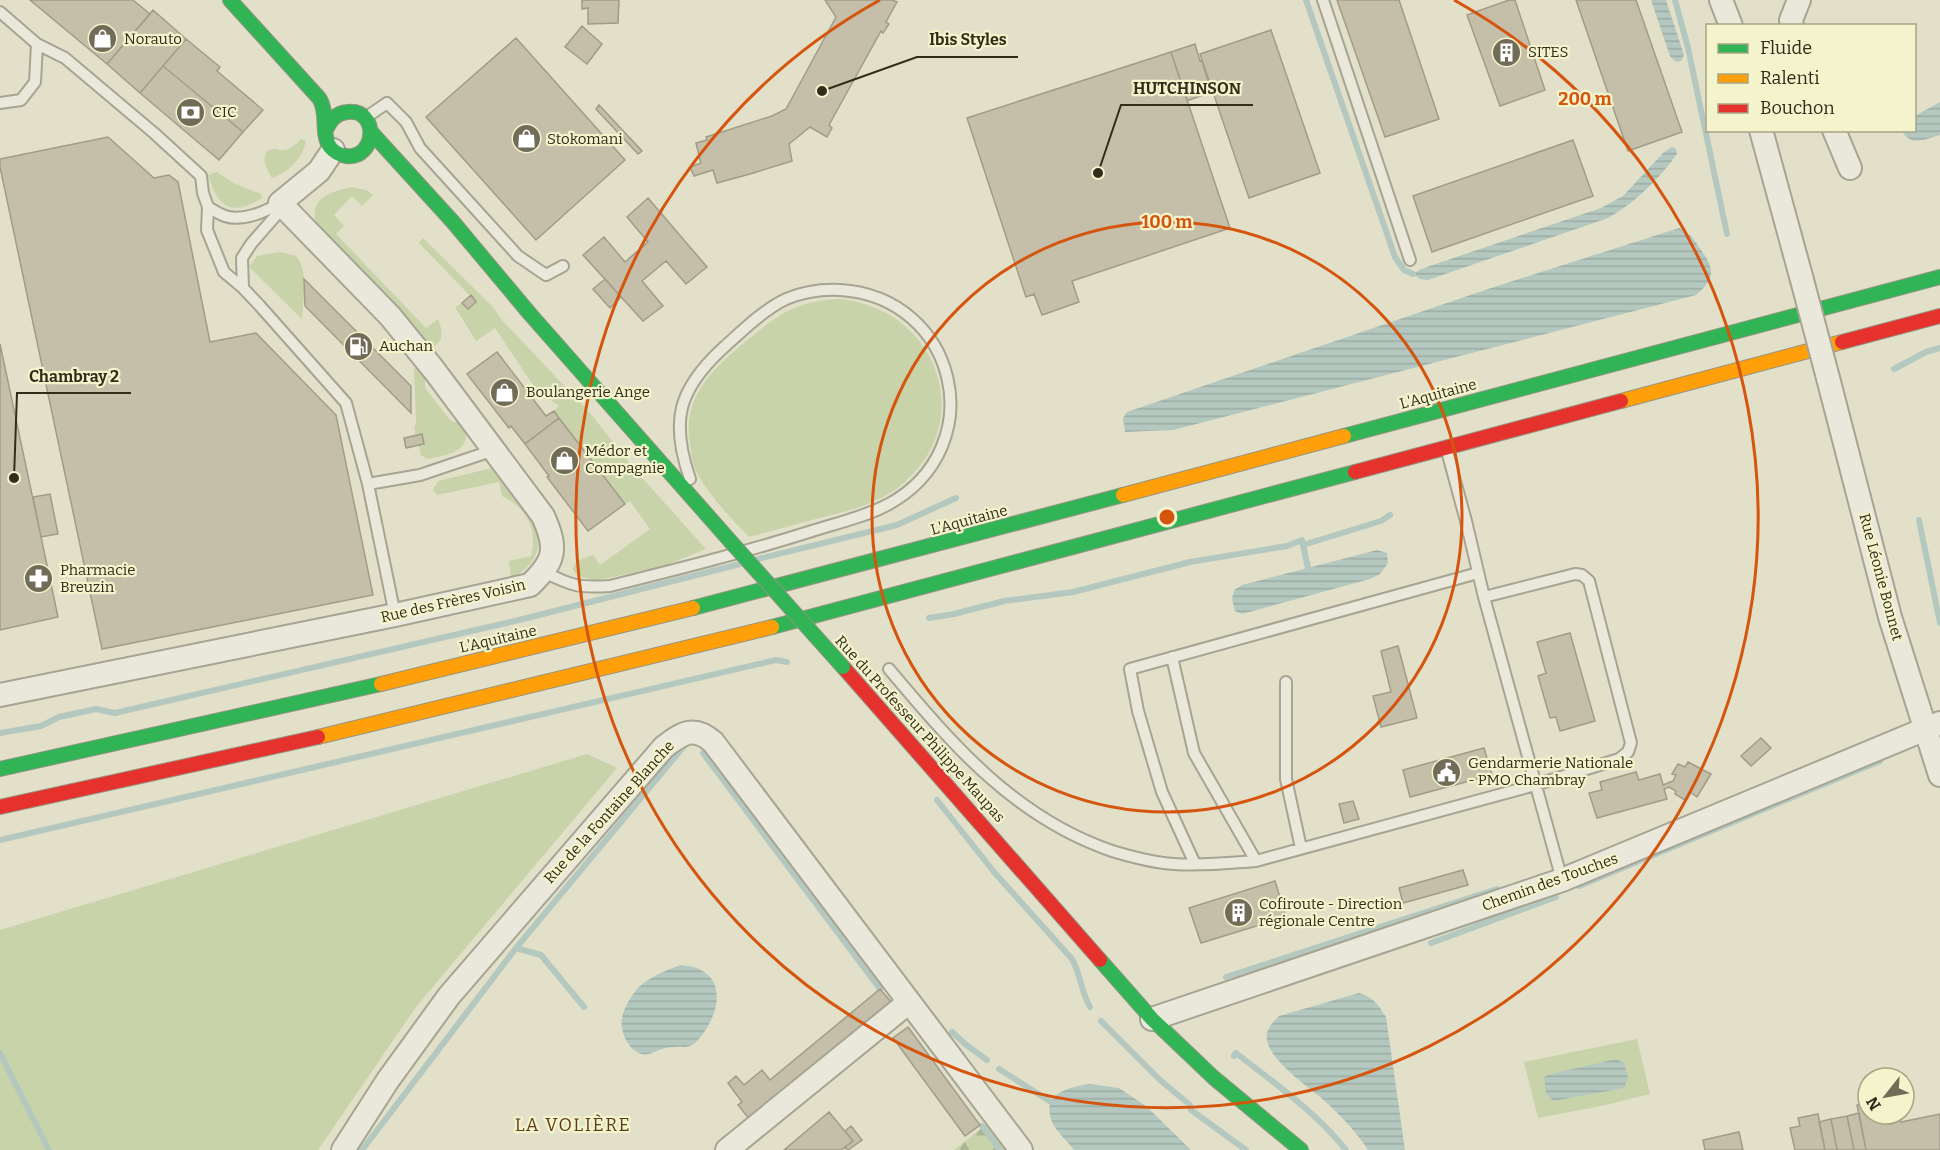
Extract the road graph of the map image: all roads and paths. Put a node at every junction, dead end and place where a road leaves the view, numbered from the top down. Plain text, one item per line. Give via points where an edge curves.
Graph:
1 (230, 0) edge
2 (1323, 0) edge
3 (1721, 0) edge
4 (1799, 0) edge
5 (0, 12) edge
6 (1730, 24) edge
7 (1792, 24) edge
8 (38, 44) junction
9 (345, 98) dead end
10 (0, 103) edge
11 (362, 115) junction
12 (371, 132) junction
13 (1762, 132) edge
14 (1835, 132) edge
15 (336, 146) junction
16 (366, 164) dead end
17 (1850, 168) dead end
18 (280, 203) junction
19 (208, 207) junction
20 (467, 259) dead end
21 (1410, 260) dead end
22 (563, 266) dead end
23 (1940, 277) edge
24 (243, 288) junction
25 (530, 314) junction
26 (1940, 316) edge
27 (1446, 448) junction
28 (494, 450) junction
29 (368, 484) junction
30 (699, 504) junction
31 (544, 572) junction
32 (1478, 573) junction
33 (1484, 597) junction
34 (395, 615) junction
35 (1172, 657) junction
36 (889, 669) dead end
37 (1286, 682) dead end
38 (0, 695) edge
39 (1933, 727) edge
40 (0, 769) edge
41 (1940, 775) edge
42 (1535, 785) junction
43 (0, 807) edge
44 (1301, 848) junction
45 (1256, 861) junction
46 (1195, 864) junction
47 (1562, 880) junction
48 (909, 1002) junction
49 (1152, 1019) junction
50 (343, 1150) edge
51 (727, 1150) edge
52 (1022, 1150) edge
53 (1301, 1150) edge

1 - 15 main road via 324,105
2 - 21 lane
3 - 6 street
4 - 7 street
5 - 8 lane
8 - 10 lane via 35,82 21,100
8 - 19 lane via 65,58 201,176
9 - 11 main road
11 - 12 main road
11 - 15 main road via 351,111 337,114 327,125
11 - 22 lane via 387,103 406,122 420,148 518,256 546,275
12 - 15 main road via 364,151
12 - 25 main road, Rue du Professeur Philippe Maupas
13 - 39 street, Rue Léonie Bonnet, bridge via 1890,617
14 - 17 street
15 - 16 main road
15 - 18 street via 319,171
18 - 19 lane via 250,216 227,217
18 - 24 lane via 278,213 242,258
18 - 28 street, Rue des Frères Voisin via 390,316
19 - 24 lane via 207,230 224,272
20 - 25 main road, Rue du Professeur Philippe Maupas
23 - 40 main road, L'Aquitaine via 696,608
24 - 29 lane via 346,403
25 - 30 main road, Rue du Professeur Philippe Maupas
26 - 27 main road
27 - 32 lane
27 - 43 main road via 693,647 370,725
28 - 29 lane via 420,475
28 - 31 street, Rue des Frères Voisin via 549,530 551,561
29 - 34 lane
30 - 31 lane via 679,440 678,427 687,391 710,360 772,307 815,291 851,291 891,304 928,336 946,369 952,408 949,426 934,462 905,493 888,504 770,544 610,586 586,588
30 - 49 main road, Rue du Professeur Philippe Maupas, bridge
31 - 34 street, Rue des Frères Voisin via 530,585
32 - 33 lane
32 - 35 lane
33 - 42 lane
33 - 42 lane via 1582,575 1588,581 1599,615 1631,743 1628,752 1619,759
34 - 38 street, Rue des Frères Voisin
35 - 45 lane via 1194,753
35 - 46 lane via 1130,669 1162,792
36 - 46 lane via 998,786 1042,818 1085,842 1131,857
37 - 44 lane via 1286,779
39 - 41 street, Rue Léonie Bonnet
39 - 47 street, Chemin des Touches
42 - 44 lane
42 - 47 lane
44 - 45 lane
45 - 46 lane
47 - 49 street, Chemin des Touches
48 - 50 street, Rue de la Fontaine Blanche via 713,742 704,734 691,732 677,736 664,747 449,996
48 - 51 street
48 - 52 street, Rue de la Fontaine Blanche
49 - 53 main road, Rue du Professeur Philippe Maupas

